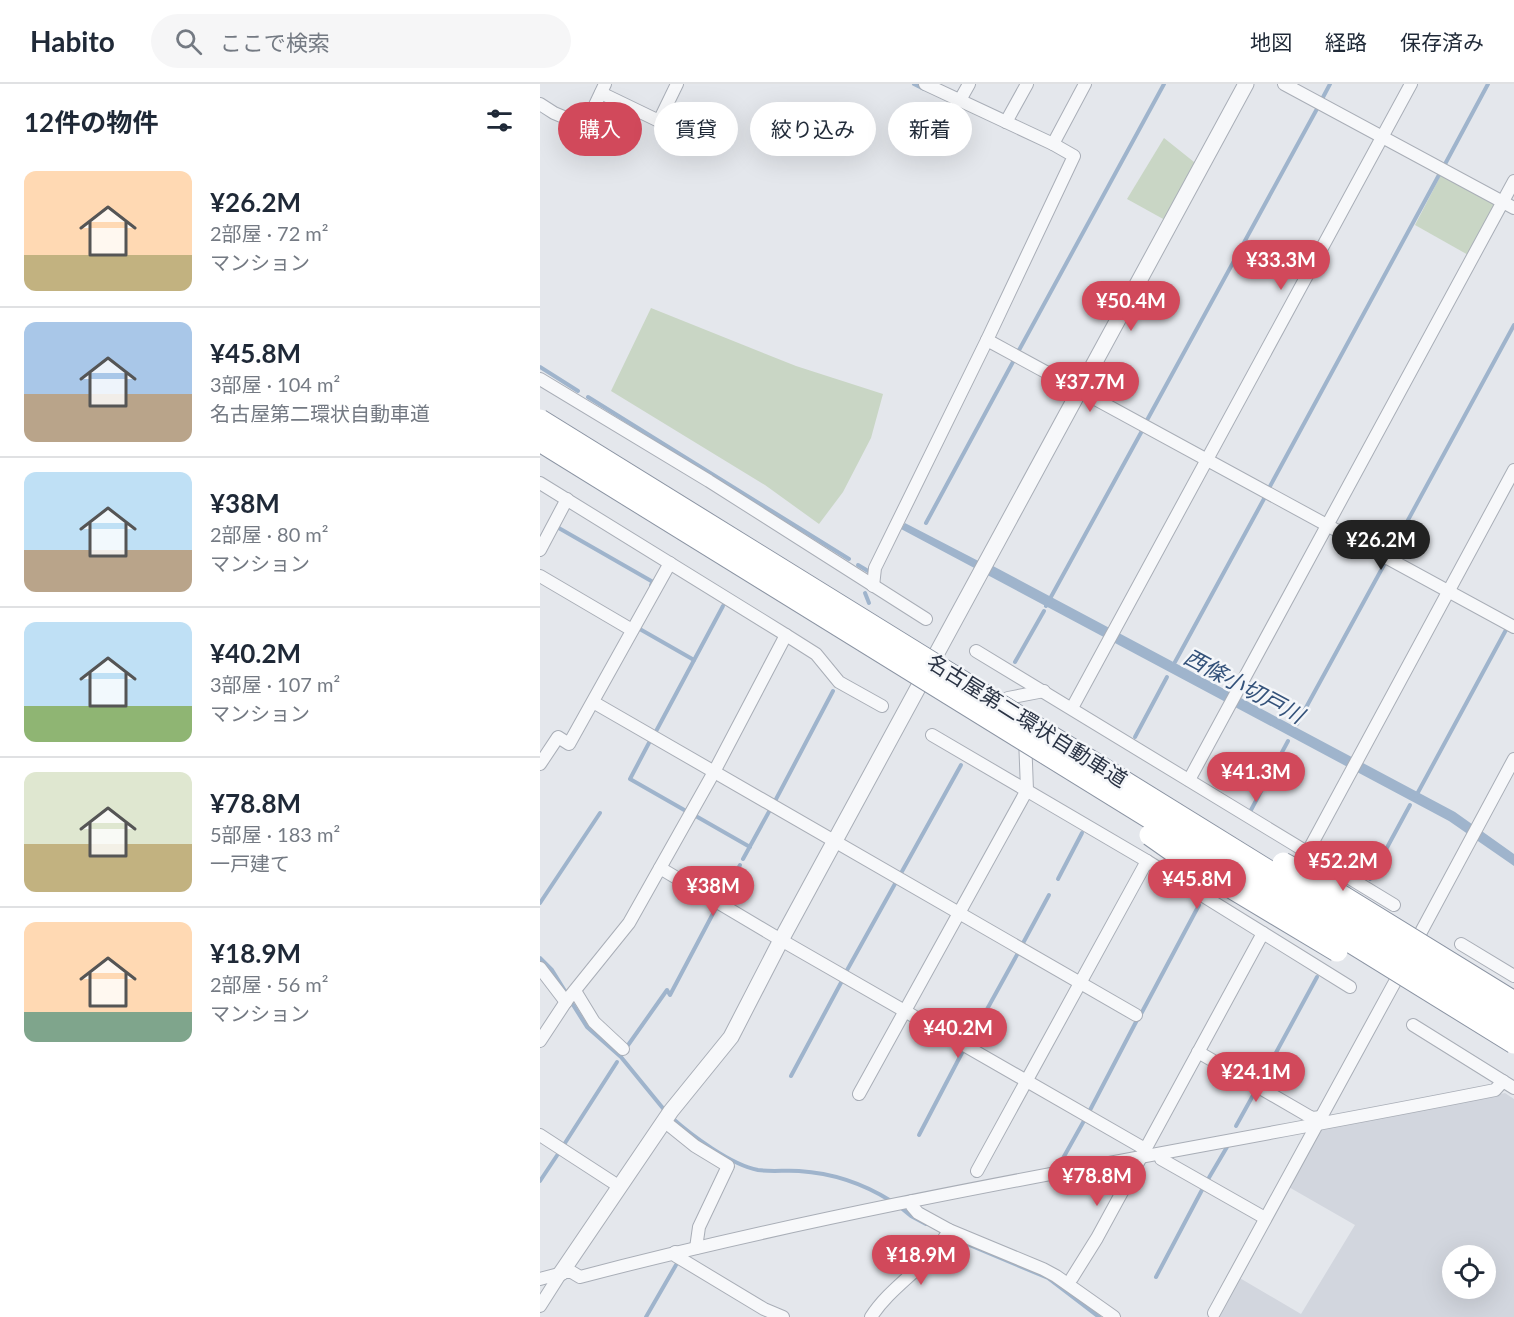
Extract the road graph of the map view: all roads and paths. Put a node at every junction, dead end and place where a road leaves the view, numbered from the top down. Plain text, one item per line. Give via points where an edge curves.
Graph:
1 (677, 84) edge
2 (926, 84) edge
3 (969, 84) edge
4 (1027, 84) edge
5 (1085, 84) edge
6 (1246, 84) edge
7 (1284, 84) edge
8 (1411, 84) edge
9 (603, 88) edge
10 (960, 100) junction
11 (540, 104) edge
12 (1006, 122) junction
13 (1382, 137) junction
14 (1053, 144) junction
15 (1514, 181) edge
16 (1508, 205) edge
17 (987, 340) junction
18 (540, 379) edge
19 (1080, 391) junction
20 (540, 420) edge
21 (540, 441) edge
22 (1207, 460) junction
23 (1514, 470) edge
24 (540, 483) edge
25 (567, 499) junction
26 (1327, 525) junction
27 (540, 550) edge
28 (670, 563) junction
29 (540, 576) edge
30 (873, 586) junction
31 (1449, 591) junction
32 (926, 619) dead end
33 (1514, 627) edge
34 (632, 630) junction
35 (786, 635) junction
36 (976, 651) dead end
37 (939, 688) junction
38 (1044, 691) junction
39 (1008, 698) dead end
40 (593, 702) junction
41 (882, 706) dead end
42 (1024, 708) dead end
43 (1072, 708) junction
44 (932, 735) dead end
45 (1514, 759) edge
46 (540, 764) edge
47 (1098, 765) junction
48 (714, 772) junction
49 (1189, 780) junction
50 (1027, 790) junction
51 (835, 842) junction
52 (1307, 853) junction
53 (1147, 861) junction
54 (1325, 864) junction
55 (660, 868) junction
56 (1297, 878) dead end
57 (1394, 905) dead end
58 (959, 913) junction
59 (1263, 933) junction
60 (782, 940) junction
61 (1461, 944) dead end
62 (540, 968) edge
63 (1514, 976) edge
64 (1080, 983) junction
65 (1350, 987) dead end
66 (570, 996) junction
67 (1514, 997) edge
68 (1506, 1003) edge
69 (905, 1011) junction
70 (1136, 1015) dead end
71 (1514, 1023) edge
72 (1413, 1025) dead end
73 (540, 1041) edge
74 (1514, 1044) edge
75 (623, 1049) dead end
76 (1198, 1052) junction
77 (1514, 1060) edge
78 (1027, 1081) junction
79 (1508, 1084) edge
80 (859, 1094) dead end
81 (667, 1116) junction
82 (1319, 1121) junction
83 (540, 1135) edge
84 (1143, 1154) junction
85 (1160, 1155) junction
86 (977, 1171) dead end
87 (620, 1187) junction
88 (907, 1202) junction
89 (1265, 1218) junction
90 (947, 1233) junction
91 (696, 1248) junction
92 (675, 1252) junction
93 (561, 1273) junction
94 (1072, 1278) dead end
95 (540, 1279) edge
96 (541, 1302) edge
97 (1214, 1312) dead end
98 (783, 1317) edge
99 (872, 1317) edge
100 (1114, 1317) edge

1 - 9 street via 659,121
2 - 10 street
3 - 10 street
4 - 12 street
5 - 14 street
6 - 19 street
7 - 13 street
8 - 13 street
9 - 11 street via 585,126
10 - 12 street
12 - 14 street
13 - 16 street
13 - 22 street
14 - 17 street via 1074,156
15 - 16 street
16 - 26 street
17 - 19 street
17 - 30 street via 875,568
18 - 30 street
19 - 22 street
19 - 51 street
20 - 47 highway, 名古屋第二環状自動車道, bridge
21 - 37 highway, 名古屋第二環状自動車道, bridge
22 - 26 street
22 - 43 street
23 - 31 street
24 - 25 street
25 - 27 street
25 - 28 street
26 - 31 street
26 - 49 street
28 - 34 street
28 - 35 street
29 - 34 street
30 - 32 street
31 - 33 street
31 - 52 street
34 - 40 street
35 - 41 street via 816,654 840,682
35 - 48 street
36 - 38 street
37 - 74 highway, 名古屋第二環状自動車道, bridge
37 - 77 highway, bridge via 1187,861
38 - 39 street
38 - 43 street
40 - 46 street via 569,744 558,737
40 - 48 street
42 - 50 street
43 - 49 street
44 - 50 street
45 - 82 street
47 - 68 highway, bridge via 1329,888
47 - 71 highway, 名古屋第二環状自動車道, bridge
48 - 51 street
48 - 55 street
49 - 52 street
50 - 53 street
50 - 58 street
51 - 58 street
51 - 60 street
52 - 54 street
53 - 59 street
53 - 64 street
54 - 56 street
54 - 57 street
55 - 60 street
55 - 66 street via 629,923
58 - 64 street
58 - 69 street
59 - 65 street
59 - 76 street
60 - 69 street
60 - 81 street via 731,1037
61 - 63 street
62 - 66 street
64 - 70 street
64 - 78 street
66 - 73 street
66 - 75 street
67 - 68 street
69 - 78 street
69 - 80 street
72 - 79 street
76 - 82 street
76 - 84 street
78 - 84 street
78 - 86 street
79 - 82 street via 1495,1090
81 - 87 street
81 - 91 street via 695,1146 728,1166 699,1227
82 - 85 street
82 - 89 street
83 - 87 street
84 - 85 street
84 - 88 street
84 - 94 street
85 - 89 street
87 - 93 street
88 - 90 street
88 - 91 street
89 - 97 street
90 - 99 street via 881,1302
90 - 100 street via 1043,1269
91 - 92 street
92 - 93 street via 580,1277 570,1271
92 - 98 street via 744,1298
93 - 95 street
93 - 96 street

